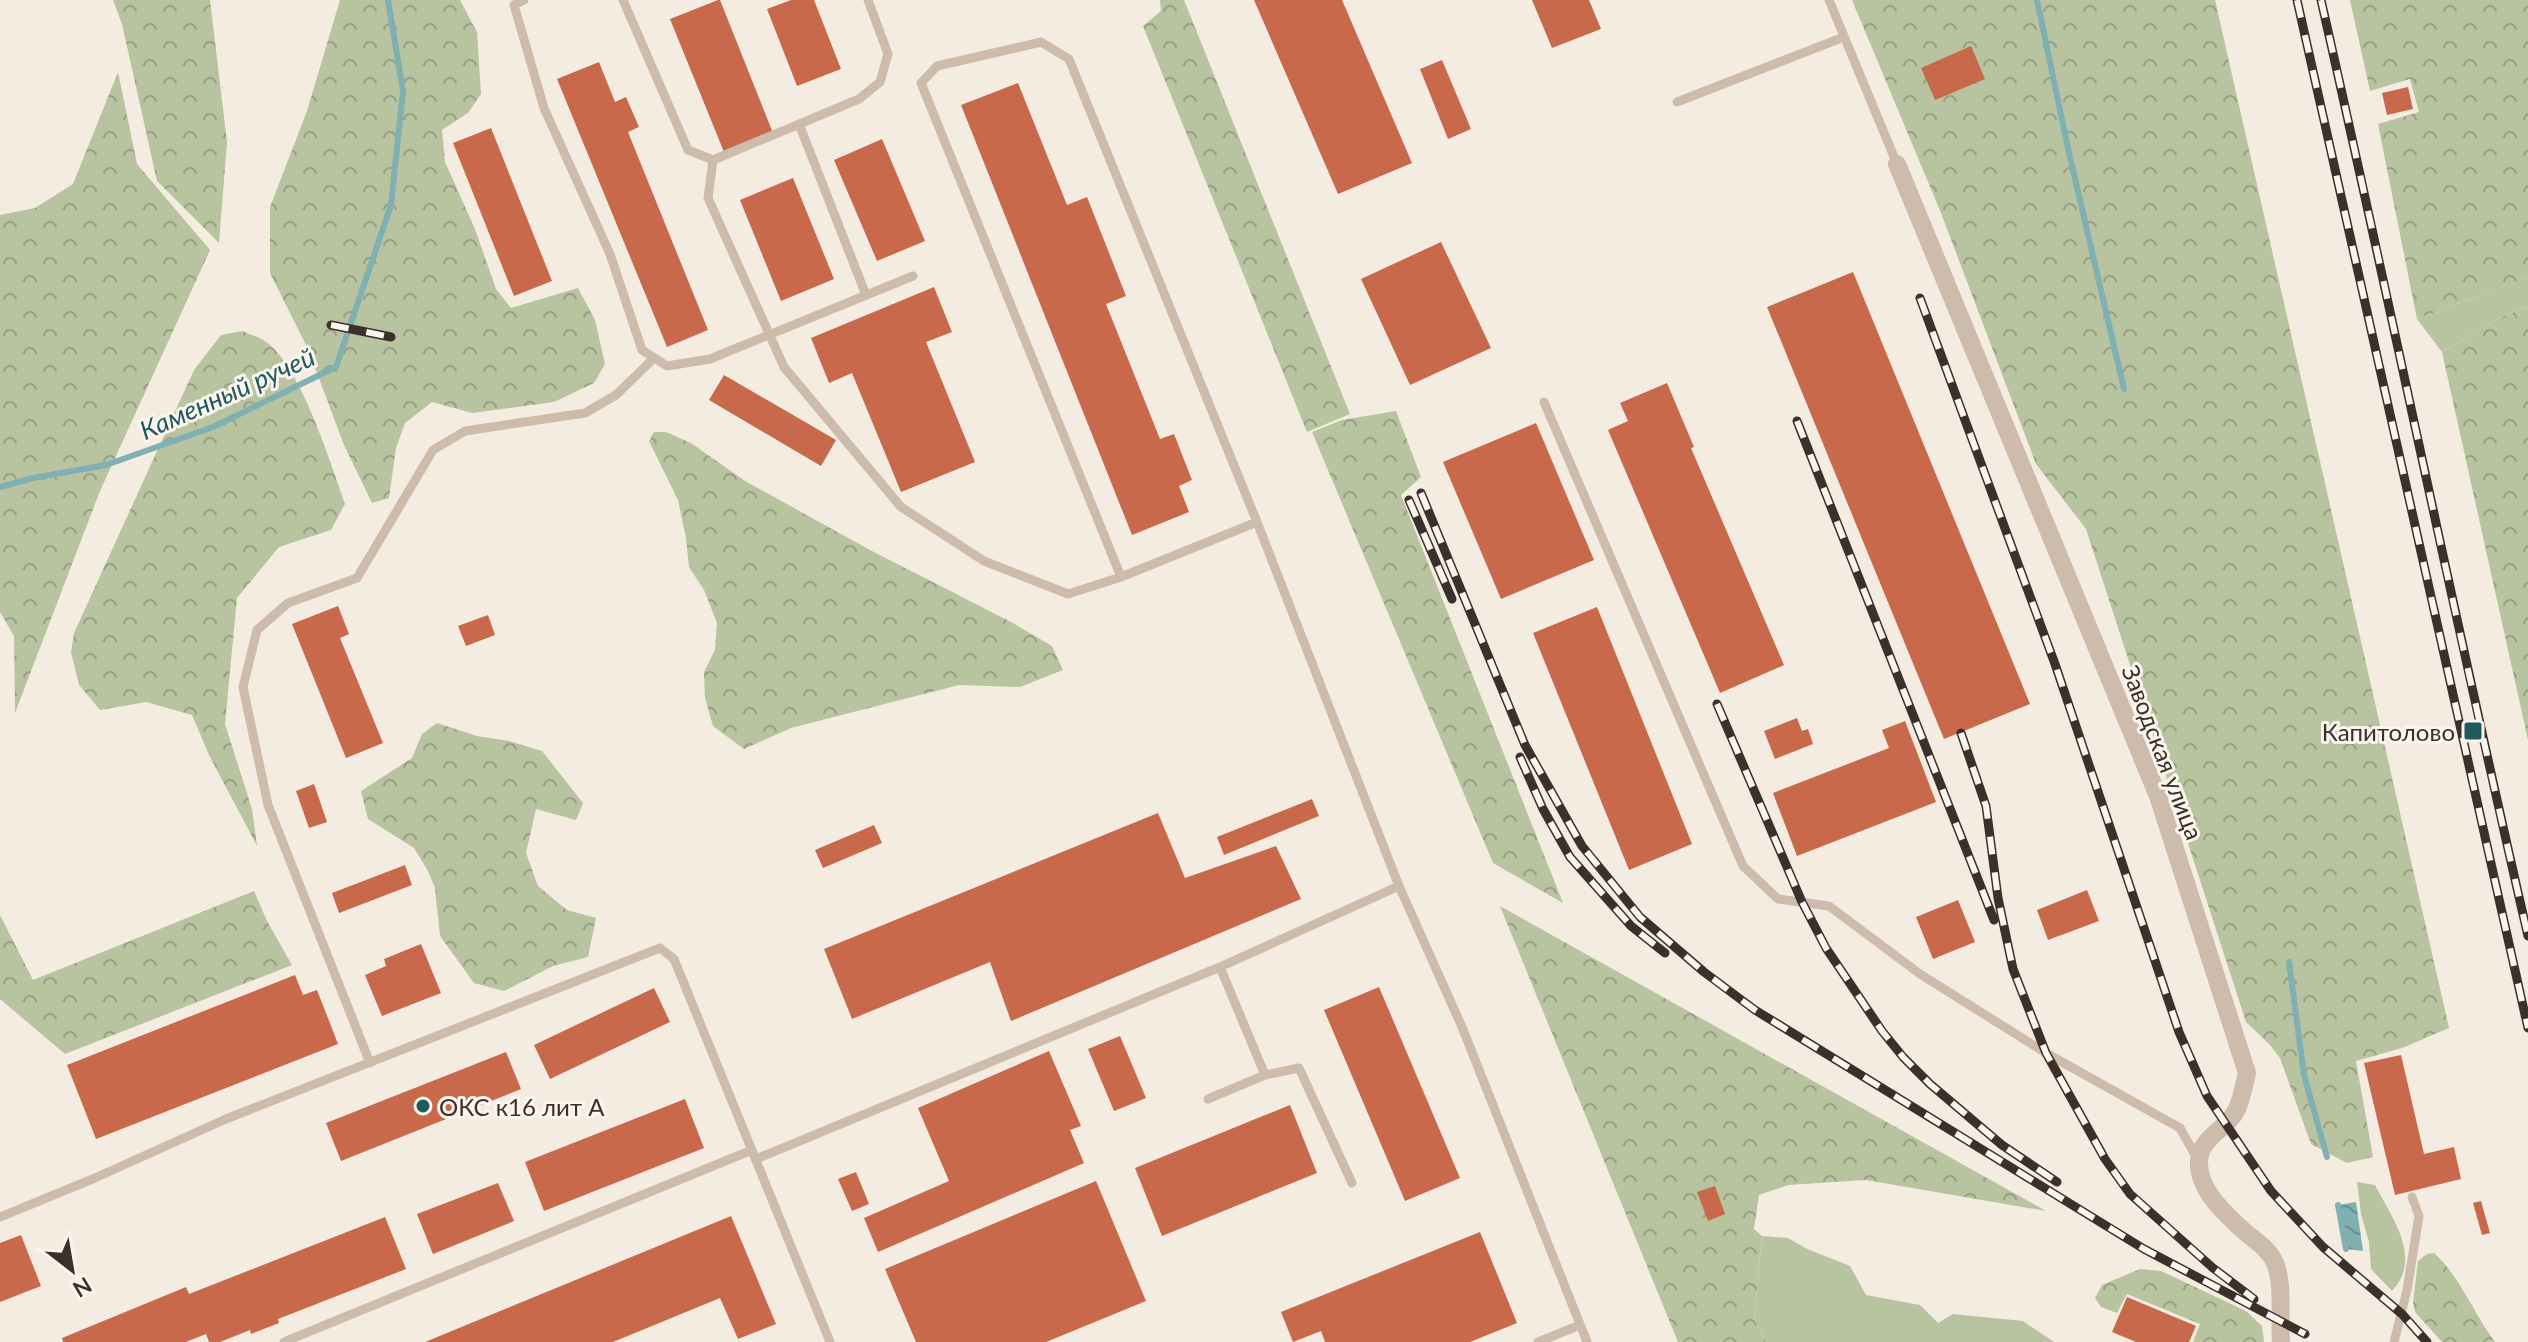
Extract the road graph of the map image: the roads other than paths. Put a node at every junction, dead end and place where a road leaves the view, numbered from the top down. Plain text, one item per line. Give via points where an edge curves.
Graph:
1 (524, 0) edge
2 (623, 0) edge
3 (868, 0) edge
4 (1829, 0) edge
5 (1844, 37) junction
6 (1677, 102) dead end
7 (799, 124) junction
8 (713, 160) junction
9 (1897, 164) joint
10 (913, 276) dead end
11 (866, 295) junction
12 (770, 334) junction
13 (654, 358) junction
14 (1544, 402) dead end
15 (1257, 522) junction
16 (1121, 577) junction
17 (1399, 886) junction
18 (1220, 967) junction
19 (370, 1063) junction
20 (1265, 1075) junction
21 (1208, 1099) dead end
22 (754, 1154) junction
23 (2198, 1160) junction
24 (1352, 1183) dead end
25 (2412, 1197) dead end
26 (0, 1217) edge
27 (1580, 1325) junction
28 (284, 1342) edge
29 (830, 1342) edge
30 (1538, 1342) edge
31 (1587, 1342) edge
32 (2281, 1342) edge
33 (2394, 1342) edge

1 - 13 lane via 514,5 544,108 610,254 642,350
2 - 8 lane via 688,150
3 - 7 lane via 888,54 880,82 859,99
4 - 5 lane
5 - 6 lane
5 - 9 lane
7 - 8 lane
7 - 11 lane
8 - 12 lane via 708,198
9 - 23 street, Заводская улица via 2158,796 2247,1073 2237,1109 2209,1137
10 - 11 lane
11 - 12 lane
12 - 13 lane via 710,359 667,366
12 - 16 lane via 784,367 901,507 984,561 1068,594
13 - 19 lane via 616,395 585,413 465,431 433,450 357,578 288,603 257,630 243,687 268,805
14 - 23 lane via 1743,866 1778,899 1829,906 1933,982 2180,1128
15 - 16 lane
15 - 16 lane via 1069,59 1041,42 937,66 921,83
15 - 17 lane
17 - 18 lane
17 - 27 lane via 1462,1027
18 - 20 lane
18 - 22 lane
19 - 22 lane via 660,948 674,959
19 - 26 lane
20 - 21 lane
20 - 24 lane via 1299,1068
22 - 28 lane
22 - 29 lane
23 - 32 street via 2213,1200 2274,1261
25 - 33 lane via 2419,1216
27 - 30 lane
27 - 31 lane

